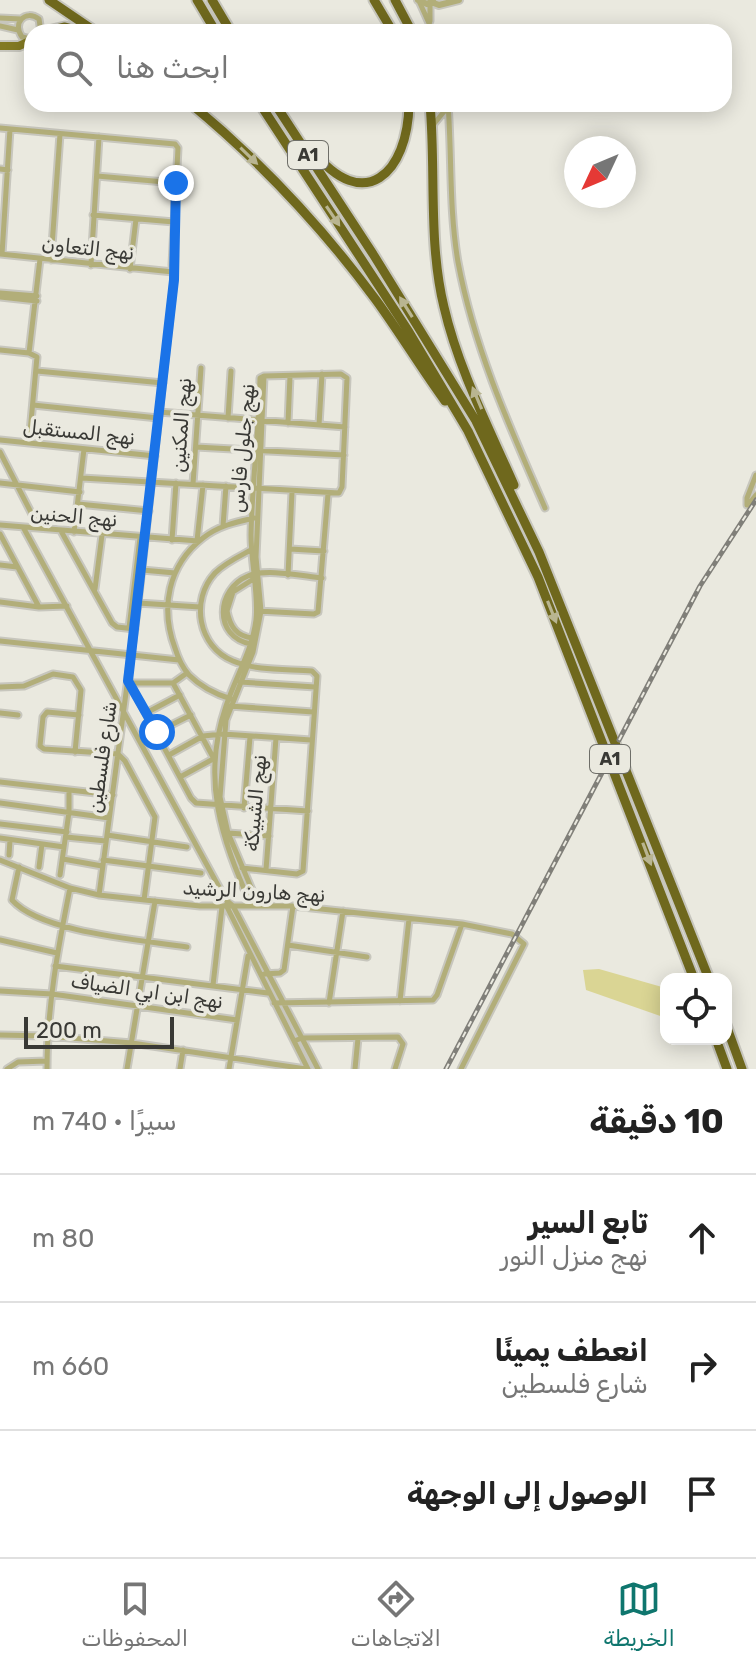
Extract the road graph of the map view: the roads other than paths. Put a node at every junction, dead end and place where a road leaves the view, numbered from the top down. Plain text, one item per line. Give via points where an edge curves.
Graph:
1 (49, 0) edge
2 (197, 0) edge
3 (212, 0) edge
4 (374, 0) edge
5 (395, 0) edge
6 (418, 0) edge
7 (459, 0) edge
8 (431, 2) edge
9 (0, 18) edge
10 (21, 19) junction
11 (430, 22) joint
12 (41, 24) edge
13 (84, 24) edge
14 (211, 24) edge
15 (226, 24) edge
16 (388, 24) edge
17 (408, 24) edge
18 (0, 26) edge
19 (18, 30) junction
20 (24, 38) edge
21 (24, 44) edge
22 (0, 46) edge
23 (200, 112) edge
24 (265, 112) edge
25 (408, 112) edge
26 (430, 112) edge
27 (443, 112) edge
28 (448, 112) edge
29 (281, 114) joint
30 (431, 127) junction
31 (0, 128) edge
32 (10, 129) junction
33 (60, 134) junction
34 (99, 137) junction
35 (0, 169) edge
36 (8, 170) junction
37 (97, 176) junction
38 (176, 183) junction
39 (2, 212) edge
40 (93, 215) junction
41 (136, 219) junction
42 (174, 222) junction
43 (1, 254) edge
44 (40, 259) junction
45 (51, 260) junction
46 (91, 265) junction
47 (130, 269) junction
48 (173, 272) junction
49 (0, 295) edge
50 (37, 298) junction
51 (0, 350) edge
52 (29, 353) junction
53 (201, 368) dead end
54 (37, 371) junction
55 (231, 371) dead end
56 (322, 374) junction
57 (290, 376) junction
58 (163, 383) junction
59 (33, 405) junction
60 (158, 415) junction
61 (199, 415) junction
62 (228, 418) junction
63 (260, 421) junction
64 (288, 423) junction
65 (319, 425) junction
66 (345, 427) junction
67 (468, 431) junction
68 (0, 440) edge
69 (29, 443) junction
70 (196, 447) junction
71 (84, 449) junction
72 (259, 450) junction
73 (0, 452) edge
74 (344, 455) junction
75 (155, 456) junction
76 (756, 475) edge
77 (82, 478) junction
78 (0, 483) edge
79 (152, 483) junction
80 (176, 483) junction
81 (193, 484) junction
82 (18, 485) junction
83 (203, 485) junction
84 (226, 486) junction
85 (257, 488) junction
86 (292, 491) junction
87 (80, 492) junction
88 (328, 494) junction
89 (756, 495) edge
90 (78, 504) junction
91 (545, 508) dead end
92 (149, 511) junction
93 (254, 518) junction
94 (0, 525) edge
95 (223, 526) junction
96 (23, 527) junction
97 (39, 528) junction
98 (61, 531) junction
99 (74, 532) junction
100 (0, 534) edge
101 (102, 535) junction
102 (143, 538) junction
103 (172, 540) junction
104 (198, 541) junction
105 (290, 549) junction
106 (254, 550) junction
107 (324, 551) junction
108 (0, 565) edge
109 (18, 567) junction
110 (142, 570) junction
111 (175, 573) junction
112 (256, 575) junction
113 (288, 575) junction
114 (322, 578) junction
115 (94, 590) junction
116 (0, 603) edge
117 (138, 603) junction
118 (166, 605) junction
119 (67, 606) junction
120 (39, 607) junction
121 (200, 607) junction
122 (259, 611) junction
123 (132, 629) junction
124 (0, 641) edge
125 (252, 641) junction
126 (93, 652) junction
127 (132, 656) junction
128 (179, 660) junction
129 (245, 665) junction
130 (187, 673) junction
131 (129, 682) junction
132 (240, 682) junction
133 (173, 683) junction
134 (0, 687) edge
135 (315, 687) junction
136 (180, 695) junction
137 (230, 701) junction
138 (124, 712) junction
139 (313, 712) junction
140 (0, 713) edge
141 (146, 713) junction
142 (18, 715) dead end
143 (79, 715) junction
144 (191, 715) junction
145 (157, 732) junction
146 (221, 734) junction
147 (203, 736) junction
148 (250, 737) junction
149 (276, 738) junction
150 (311, 740) junction
151 (75, 752) junction
152 (118, 754) junction
153 (169, 755) junction
154 (215, 758) junction
155 (180, 777) junction
156 (0, 782) edge
157 (69, 790) junction
158 (113, 795) junction
159 (0, 803) edge
160 (218, 806) junction
161 (244, 808) junction
162 (641, 808) junction
163 (272, 809) junction
164 (308, 811) junction
165 (69, 812) junction
166 (109, 818) junction
167 (0, 824) edge
168 (228, 833) junction
169 (66, 834) junction
170 (269, 836) junction
171 (0, 838) edge
172 (106, 838) junction
173 (10, 840) junction
174 (153, 843) junction
175 (42, 844) junction
176 (64, 847) junction
177 (187, 847) dead end
178 (9, 855) dead end
179 (63, 859) junction
180 (0, 860) edge
181 (103, 863) junction
182 (150, 866) junction
183 (19, 867) junction
184 (39, 867) dead end
185 (238, 868) junction
186 (266, 870) junction
187 (201, 873) dead end
188 (60, 875) dead end
189 (70, 888) junction
190 (99, 895) junction
191 (144, 900) junction
192 (155, 901) junction
193 (255, 904) junction
194 (227, 905) junction
195 (293, 906) junction
196 (343, 911) junction
197 (409, 919) junction
198 (462, 924) junction
199 (62, 926) junction
200 (0, 940) edge
201 (150, 941) junction
202 (288, 945) junction
203 (187, 947) dead end
204 (57, 953) junction
205 (337, 953) junction
206 (248, 954) junction
207 (367, 957) dead end
208 (55, 966) junction
209 (692, 973) edge
210 (707, 973) edge
211 (263, 974) junction
212 (143, 976) junction
213 (213, 985) junction
214 (242, 990) junction
215 (0, 991) edge
216 (268, 993) junction
217 (52, 994) junction
218 (400, 1001) junction
219 (274, 1003) junction
220 (284, 1003) junction
221 (329, 1003) junction
222 (139, 1007) junction
223 (237, 1020) junction
224 (0, 1035) edge
225 (46, 1036) junction
226 (358, 1038) junction
227 (294, 1041) junction
228 (305, 1041) junction
229 (732, 1042) edge
230 (132, 1043) junction
231 (718, 1045) edge
232 (297, 1048) junction
233 (183, 1050) junction
234 (231, 1057) junction
235 (47, 1061) junction
236 (7, 1069) edge
237 (47, 1069) edge
238 (127, 1069) edge
239 (180, 1069) edge
240 (229, 1069) edge
241 (307, 1069) edge
242 (318, 1069) edge
243 (355, 1069) edge
244 (395, 1069) edge
245 (461, 1069) edge
246 (727, 1069) edge
247 (742, 1069) edge

1 - 13 highway
2 - 14 highway
3 - 15 highway
4 - 16 highway
5 - 17 highway
6 - 8 street
6 - 11 street
7 - 8 street
8 - 11 street
9 - 10 street
10 - 12 street via 36,16
10 - 19 street
18 - 19 street
19 - 20 street
21 - 22 main road
23 -> 67 highway via 326,237
24 -> 67 highway, A1
25 - 29 highway via 399,158 387,173 363,183 329,170
26 - 30 highway
27 - 30 street
28 - 91 street via 452,216 468,305 489,376
162 -> 29 highway, A1 via 539,552 476,421
162 -> 30 highway via 452,332 439,270
31 - 32 street
32 - 33 street
32 - 36 street
33 - 34 street
33 - 45 street
34 - 37 street
34 - 38 street, شارع فلسطين via 177,145
35 - 36 street
36 - 39 street
37 - 38 street
37 - 40 street
38 - 42 street, شارع فلسطين
39 - 43 street
40 - 41 street
40 - 46 street
41 - 42 street
41 - 47 street
42 - 48 street, شارع فلسطين
43 - 44 street, نهج التعاون
44 - 45 street, نهج التعاون
44 - 50 street
45 - 46 street, نهج التعاون
46 - 47 street, نهج التعاون
47 - 48 street, نهج التعاون
48 - 58 street, شارع فلسطين
49 - 50 street
50 - 52 street
51 - 52 street
52 - 54 street via 36,356
53 - 61 street, نهج المكنين
54 - 58 street
54 - 59 street
55 - 62 street
56 - 57 street
56 - 65 street
56 - 66 street via 347,378
57 - 63 street, نهج جلول فارس via 264,376
57 - 64 street
58 - 60 street, شارع فلسطين
59 - 60 street
59 - 69 street
60 - 61 street
60 - 75 street, شارع فلسطين
61 - 62 street
61 - 70 street, نهج المكنين
62 - 63 street
63 - 64 street
63 - 72 street, نهج جلول فارس
64 - 65 street
65 - 66 street
66 - 74 street
67 -> 209 highway, A1 via 538,577
68 - 69 street, نهج المستقبل
69 - 71 street, نهج المستقبل
70 - 72 street
70 - 81 street, نهج المكنين
71 - 75 street, نهج المستقبل
71 - 77 street
72 - 74 street
72 - 85 street, نهج جلول فارس
73 - 82 street
74 - 88 street via 342,487 339,493
75 - 79 street, شارع فلسطين
76 - 89 street via 747,505
77 - 79 street
77 - 87 street
78 - 82 street
79 - 80 street
79 - 92 street, شارع فلسطين
80 - 81 street
80 - 103 street
81 - 83 street
82 - 87 street
82 - 97 street
83 - 84 street
83 - 104 street
84 - 85 street
84 - 95 street
85 - 86 street
85 - 93 street, نهج جلول فارس
86 - 88 street
86 - 105 street
87 - 90 street
88 - 107 street
90 - 92 street
90 - 99 street
92 - 102 street, شارع فلسطين
93 - 95 street
93 - 106 street, نهج جلول فارس
94 - 96 street, نهج الحنين
95 - 104 street
96 - 97 street, نهج الحنين
96 - 119 street
97 - 98 street, نهج الحنين
98 - 99 street, نهج الحنين
98 - 115 street
99 - 101 street, نهج الحنين
100 - 109 street
101 - 102 street, نهج الحنين
101 - 115 street
102 - 103 street, نهج الحنين
102 - 110 street, شارع فلسطين
102 - 123 street
103 - 104 street, نهج الحنين
104 - 111 street
105 - 107 street
105 - 113 street
106 - 112 street, نهج جلول فارس
106 - 121 street via 215,574
107 - 114 street
108 - 109 street
109 - 120 street
110 - 111 street
110 - 117 street, شارع فلسطين
111 - 118 street
112 - 113 street
112 - 122 street, نهج جلول فارس
112 - 125 street via 230,588 222,612 230,632 241,641
113 - 114 street
114 - 122 street via 318,612
115 - 123 street via 112,623
116 - 120 street
117 - 118 street
117 - 123 street, شارع فلسطين
118 - 121 street
118 - 128 street
119 - 120 street
119 - 126 street
121 - 129 street via 211,644 226,658
122 - 125 street, نهج جلول فارس
122 - 129 street, نهج جلول فارس via 256,642
123 - 127 street, شارع فلسطين
124 - 126 street
125 - 129 street, نهج جلول فارس
126 - 127 street
126 - 138 street
127 - 128 street
127 - 131 street, شارع فلسطين
128 - 130 street
129 - 132 street, نهج جلول فارس
129 - 135 street via 312,671
129 - 137 street, نهج جلول فارس
130 - 133 street
130 - 137 street
131 - 133 street
131 - 138 street, شارع فلسطين
131 - 141 street
132 - 135 street
132 - 137 street, نهج جلول فارس
133 - 136 street
134 - 143 street via 24,686 53,674 73,677 79,684
135 - 139 street
136 - 141 street
136 - 144 street
137 - 139 street
137 - 146 street, نهج جلول فارس
138 - 152 street, شارع فلسطين
138 - 194 street
139 - 150 street
140 - 142 street
141 - 145 street
143 - 151 street
143 - 151 street via 47,712 40,744
144 - 145 street
144 - 147 street
145 - 153 street
146 - 147 street
146 - 148 street
146 - 154 street, نهج جلول فارس
146 - 160 street, نهج جلول فارس
147 - 153 street
147 - 154 street
148 - 149 street
148 - 161 street
149 - 150 street
149 - 163 street, نهج الشبيكة
150 - 164 street
151 - 152 street
152 - 158 street, شارع فلسطين
152 - 174 street via 153,810
153 - 155 street
154 - 155 street
154 - 160 street, نهج جلول فارس
155 - 160 street via 196,803
156 - 157 street
157 - 158 street
157 - 165 street
158 - 166 street, شارع فلسطين
159 - 165 street
160 - 161 street
160 - 168 street, نهج جلول فارس
160 - 185 street, نهج جلول فارس
161 - 163 street
162 - 210 highway, A1
163 - 164 street
163 - 170 street, نهج الشبيكة
164 - 186 street via 303,871
165 - 166 street
165 - 169 street
166 - 172 street, شارع فلسطين
167 - 169 street
168 - 170 street
168 - 185 street, نهج جلول فارس
169 - 172 street
169 - 176 street
170 - 186 street, نهج الشبيكة
171 - 173 street
172 - 174 street
172 - 181 street, شارع فلسطين
173 - 175 street
173 - 178 street
174 - 177 street
174 - 182 street
175 - 176 street
175 - 184 street
176 - 179 street
179 - 181 street
179 - 188 street
180 - 183 street, نهج هارون الرشيد
181 - 182 street
181 - 190 street, شارع فلسطين
182 - 187 street
182 - 191 street
183 - 189 street, نهج هارون الرشيد
183 - 199 street via 13,903
185 - 186 street
185 - 193 street, نهج جلول فارس
189 - 190 street, نهج هارون الرشيد
189 - 199 street
190 - 191 street, نهج هارون الرشيد
191 - 192 street, نهج هارون الرشيد
192 - 194 street, نهج هارون الرشيد
192 - 201 street
193 - 194 street, نهج هارون الرشيد
193 - 195 street, نهج هارون الرشيد
194 - 206 street
194 - 211 street
194 - 213 street
195 - 196 street, نهج هارون الرشيد
195 - 202 street
196 - 197 street, نهج هارون الرشيد
196 - 205 street
197 - 198 street, نهج هارون الرشيد
197 - 218 street
198 - 218 street via 435,998
198 - 245 street, نهج هارون الرشيد via 512,934 524,944
199 - 201 street
199 - 204 street
200 - 204 street
201 - 203 street
201 - 212 street
202 - 205 street
202 - 211 street via 284,970
204 - 208 street
205 - 207 street
205 - 221 street
206 - 211 street
206 - 214 street
208 - 212 street
208 - 217 street
211 - 216 street
211 - 220 street
212 - 213 street
212 - 222 street
213 - 214 street
214 - 216 street
214 - 223 street
215 - 217 street, نهج ابن ابي الضياف
216 - 219 street
217 - 222 street, نهج ابن ابي الضياف
217 - 225 street
218 - 221 street
219 - 220 street
219 - 227 street
220 - 221 street
220 - 228 street
222 - 223 street, نهج ابن ابي الضياف
222 - 230 street
223 - 234 street
224 - 225 street
225 - 230 street
225 - 235 street
226 - 228 street
226 - 243 street
226 - 244 street via 403,1041
227 - 228 street
227 - 232 street
228 - 232 street
228 - 242 street
229 - 247 highway
230 - 233 street
230 - 238 street
231 - 246 highway
232 - 241 street
233 - 234 street
233 - 239 street
234 - 240 street
234 - 241 street
235 - 236 street via 18,1062
235 - 237 street

